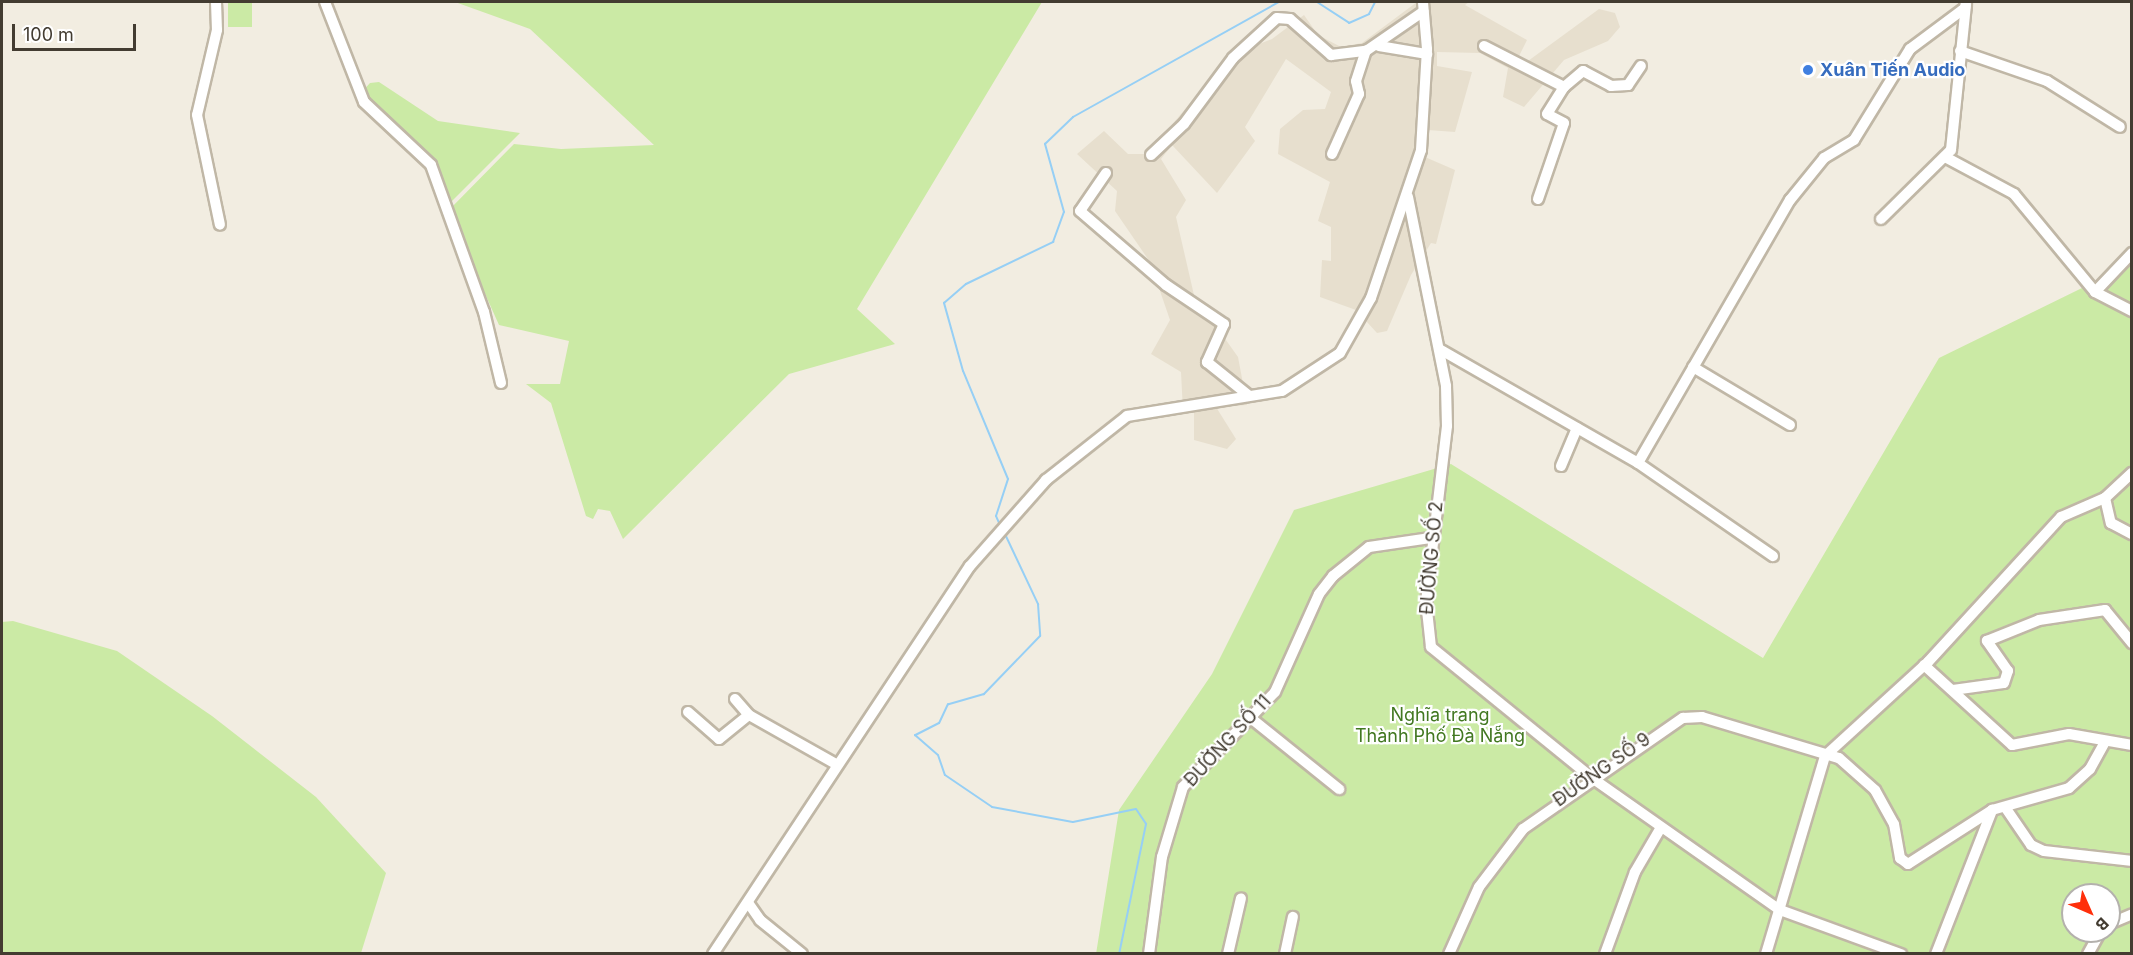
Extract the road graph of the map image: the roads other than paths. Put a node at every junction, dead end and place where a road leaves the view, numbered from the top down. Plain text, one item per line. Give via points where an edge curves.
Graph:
1 (216, 2) edge
2 (326, 2) edge
3 (1966, 2) edge
4 (1423, 6) edge
5 (1379, 46) dead end
6 (1484, 46) dead end
7 (1365, 51) junction
8 (1960, 51) junction
9 (1427, 54) junction
10 (1641, 66) dead end
11 (1563, 87) junction
12 (2120, 127) dead end
13 (1332, 154) dead end
14 (1150, 155) dead end
15 (1947, 158) junction
16 (1106, 173) dead end
17 (1408, 195) junction
18 (1538, 200) dead end
19 (1881, 219) dead end
20 (220, 225) dead end
21 (2132, 253) edge
22 (2095, 292) junction
23 (2132, 311) edge
24 (1441, 350) junction
25 (1693, 367) junction
26 (501, 383) dead end
27 (1248, 395) junction
28 (1790, 425) dead end
29 (1577, 428) junction
30 (1638, 463) junction
31 (1561, 466) dead end
32 (2132, 473) edge
33 (2105, 498) junction
34 (2132, 534) edge
35 (1430, 538) junction
36 (1773, 556) dead end
37 (2132, 643) edge
38 (1924, 665) junction
39 (1953, 690) junction
40 (735, 699) dead end
41 (688, 712) dead end
42 (749, 715) junction
43 (1252, 719) junction
44 (2105, 741) junction
45 (2132, 745) edge
46 (1825, 756) junction
47 (836, 764) junction
48 (1592, 778) junction
49 (1339, 789) dead end
50 (2005, 807) junction
51 (1992, 810) junction
52 (1660, 829) junction
53 (2132, 861) edge
54 (1242, 898) dead end
55 (749, 904) junction
56 (1780, 910) junction
57 (1293, 917) dead end
58 (713, 954) edge
59 (802, 954) edge
60 (1149, 954) edge
61 (1228, 954) edge
62 (1285, 954) edge
63 (1449, 954) edge
64 (1605, 954) edge
65 (1766, 954) edge
66 (1901, 954) edge
67 (1936, 954) edge

1 - 20 street via 217,30 196,115
2 - 26 street via 364,102 431,165 484,312
3 - 8 street
3 - 25 street via 1965,8 1910,49 1854,140 1824,158 1790,200 1719,331
4 - 7 street
4 - 9 street
5 - 9 street
6 - 11 street
7 - 13 street via 1356,81 1359,94
7 - 14 street via 1331,55 1290,19 1277,18 1233,58 1184,123
8 - 12 street via 2047,81
8 - 15 street via 1954,140
9 - 17 street via 1421,150
10 - 11 street via 1628,85 1611,86 1583,71
11 - 18 street via 1547,114 1564,123
15 - 19 street
15 - 22 street via 2014,194
16 - 27 street via 1080,212 1166,285 1224,324 1208,362
17 - 24 street, ĐƯỜNG SỐ 2
17 - 27 street via 1361,323 1340,353 1282,391
21 - 22 street
22 - 23 street
24 - 29 street
24 - 35 street, ĐƯỜNG SỐ 2 via 1447,426
25 - 28 street
25 - 30 street
27 - 47 street via 1127,417 1046,480 992,539
29 - 30 street
29 - 31 street
30 - 36 street
32 - 33 street
33 - 34 street via 2111,523
33 - 38 street via 2061,517
35 - 43 street, ĐƯỜNG SỐ 11 via 1369,548 1333,576 1319,594 1275,692
35 - 48 street, ĐƯỜNG SỐ 2 via 1426,601 1431,647
37 - 39 street via 2105,610 2039,620 1987,641 1985,646 2008,671 2004,683
38 - 39 street
38 - 46 street
39 - 44 street via 2012,745 2069,734
40 - 42 street
41 - 42 street via 720,739
42 - 47 street
43 - 49 street
43 - 60 street, ĐƯỜNG SỐ 11 via 1183,787 1162,857
44 - 45 street
44 - 50 street via 2078,782 2048,797
46 - 48 street, ĐƯỜNG SỐ 9 via 1702,717 1683,718
46 - 51 street, ĐƯỜNG SỐ 9 via 1839,758 1875,790 1894,824 1900,858 1908,864
46 - 56 street
47 - 55 street
48 - 52 street, ĐƯỜNG SỐ 2
48 - 63 street, ĐƯỜNG SỐ 9 via 1536,817 1507,847 1475,894
50 - 51 street
50 - 53 street via 2031,844 2044,851
51 - 67 street
52 - 56 street, ĐƯỜNG SỐ 2
52 - 64 street via 1635,872
54 - 61 street
55 - 58 street
55 - 59 street via 760,920
56 - 65 street
56 - 66 street, ĐƯỜNG SỐ 2
57 - 62 street

